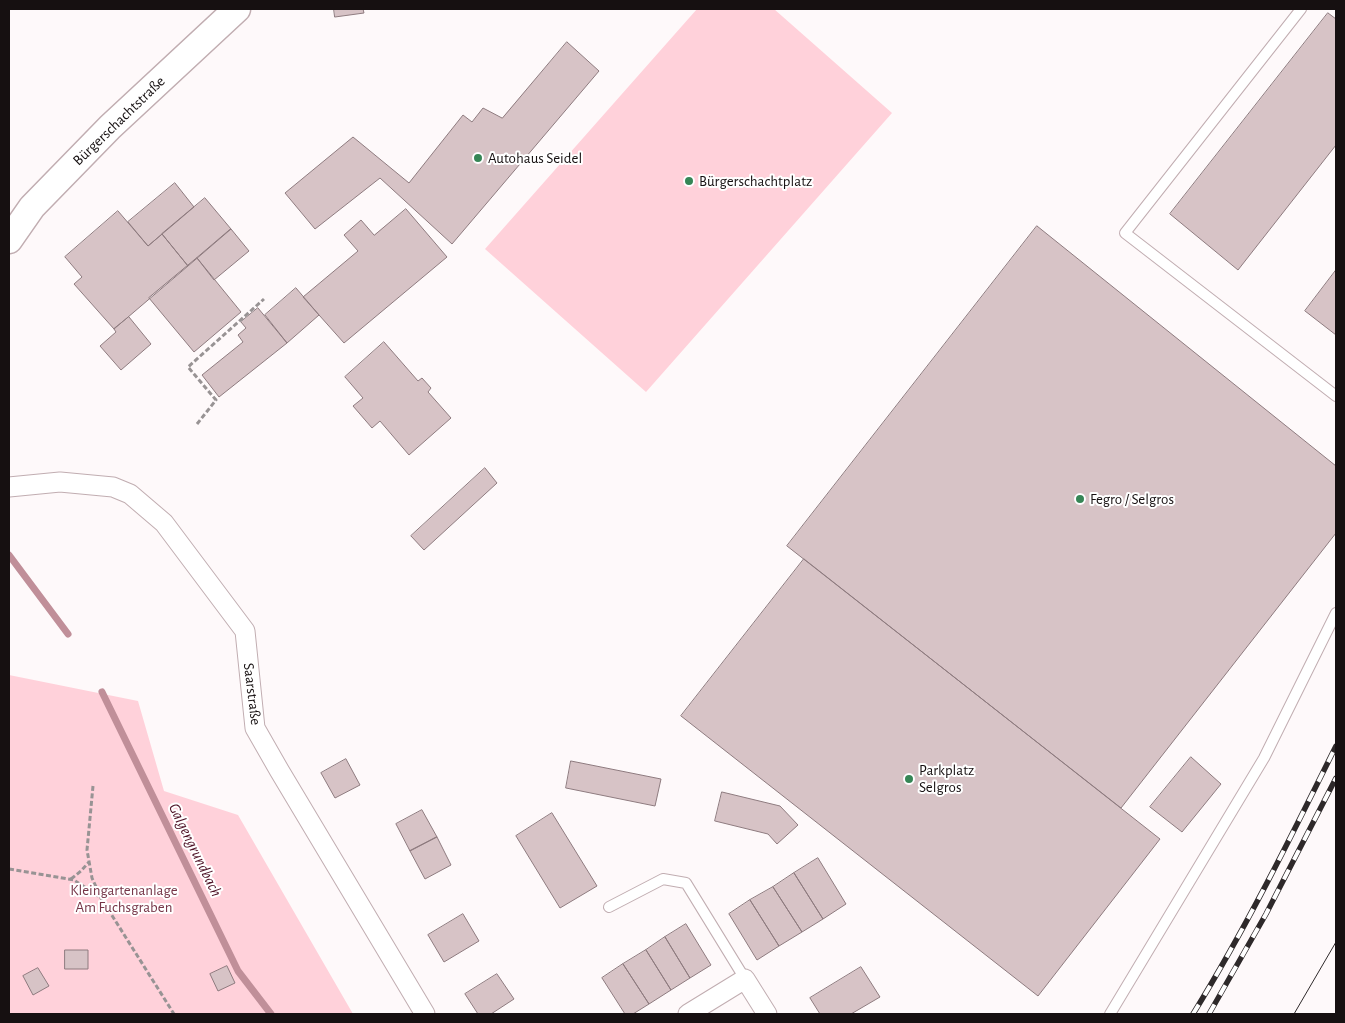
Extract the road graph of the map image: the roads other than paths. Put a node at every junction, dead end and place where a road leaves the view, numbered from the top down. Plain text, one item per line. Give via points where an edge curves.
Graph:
1 (237, 9) edge
2 (1301, 9) edge
3 (9, 240) edge
4 (1336, 396) edge
5 (9, 487) edge
6 (1336, 613) edge
7 (609, 908) dead end
8 (745, 979) junction
9 (425, 1014) edge
10 (688, 1014) edge
11 (767, 1014) edge
12 (1110, 1014) edge

1 - 3 main road, Bürgerschachtstraße via 110,127 32,207
2 - 4 lane via 1125,233
5 - 9 street, Saarstraße via 60,482 113,487 130,494 164,523 245,631 255,728
6 - 12 lane via 1264,758
7 - 8 lane via 663,879 686,883
8 - 10 street
8 - 11 street

